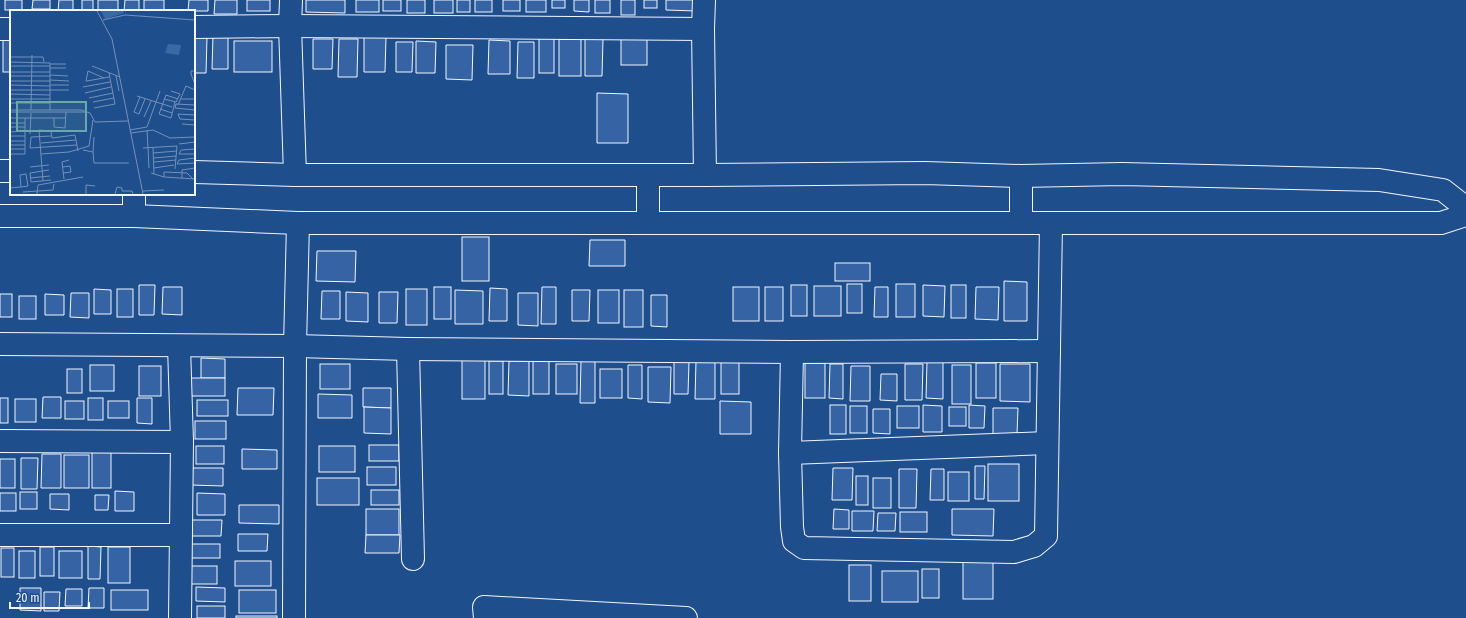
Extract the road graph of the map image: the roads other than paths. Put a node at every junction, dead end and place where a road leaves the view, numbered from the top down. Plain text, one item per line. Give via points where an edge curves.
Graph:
1 (291, 0) edge
2 (704, 0) edge
3 (290, 26) junction
4 (195, 27) edge
5 (703, 29) junction
6 (195, 172) edge
7 (295, 175) junction
8 (648, 175) junction
9 (705, 175) junction
10 (1021, 176) junction
11 (134, 195) edge
12 (1466, 208) edge
13 (1466, 215) edge
14 (0, 216) edge
15 (134, 216) junction
16 (298, 223) junction
17 (648, 223) junction
18 (1021, 223) junction
19 (1051, 223) junction
20 (0, 344) edge
21 (179, 346) junction
22 (295, 346) junction
23 (408, 349) junction
24 (1049, 350) junction
25 (792, 352) junction
26 (0, 441) edge
27 (182, 442) junction
28 (1047, 443) junction
29 (790, 453) junction
30 (0, 535) edge
31 (180, 535) junction
32 (412, 559) dead end
33 (180, 618) edge
34 (294, 618) edge
35 (485, 618) edge
36 (686, 618) edge

1 - 3 street
2 - 5 street
3 - 4 street
3 - 5 street
3 - 7 street
5 - 9 street
6 - 7 street
7 - 8 street
8 - 9 street
8 - 17 street
9 - 10 street via 925,172
10 - 12 street via 1122,174 1379,180 1443,190
10 - 18 street
11 - 15 street
13 - 19 street via 1441,223 1407,224
14 - 15 street
15 - 16 street
16 - 17 street
16 - 22 street
17 - 18 street
18 - 19 street
19 - 24 street
20 - 21 street
21 - 22 street
21 - 27 street
22 - 23 street
22 - 34 street
23 - 25 street
23 - 32 street
24 - 25 street
24 - 28 street
25 - 29 street
26 - 27 street
27 - 31 street
28 - 29 street
28 - 29 street via 1046,536 1034,546 1014,552 804,548 794,541
30 - 31 street
31 - 33 street
35 - 36 street via 484,607

